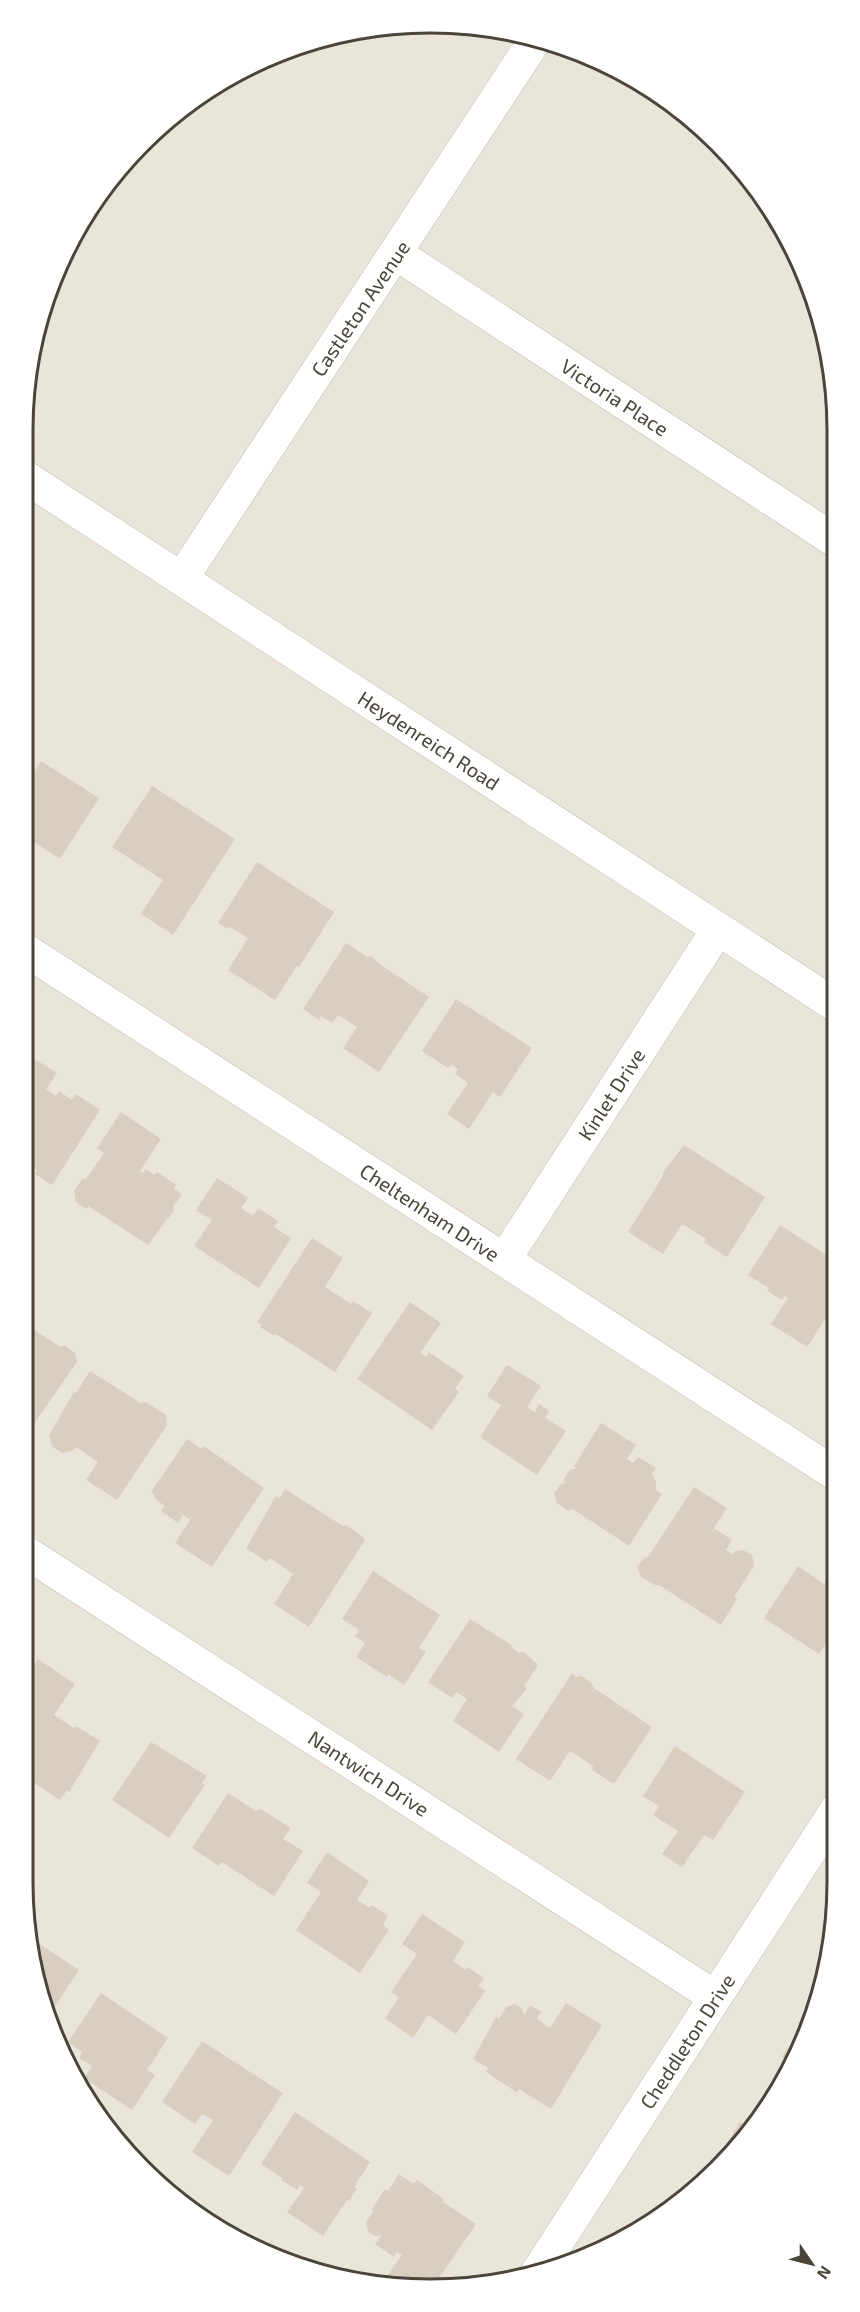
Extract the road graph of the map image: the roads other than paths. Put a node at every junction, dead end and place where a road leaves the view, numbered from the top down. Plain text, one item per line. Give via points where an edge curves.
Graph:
1 (531, 46) edge
2 (396, 254) junction
3 (33, 482) edge
4 (827, 535) edge
5 (182, 578) junction
6 (718, 928) junction
7 (33, 955) edge
8 (827, 999) edge
9 (504, 1260) junction
10 (827, 1469) edge
11 (33, 1557) edge
12 (827, 1824) edge
13 (715, 1997) junction
14 (544, 2262) edge

1 - 2 street, Castleton Avenue
2 - 4 street, Victoria Place
2 - 5 street, Castleton Avenue
3 - 5 street, Heydenreich Road
5 - 6 street, Heydenreich Road
6 - 8 street, Heydenreich Road
6 - 9 street, Kinlet Drive
7 - 9 street, Cheltenham Drive
9 - 10 street, Cheltenham Drive
11 - 13 street, Nantwich Drive
12 - 13 street, Cheddleton Drive
13 - 14 street, Cheddleton Drive

